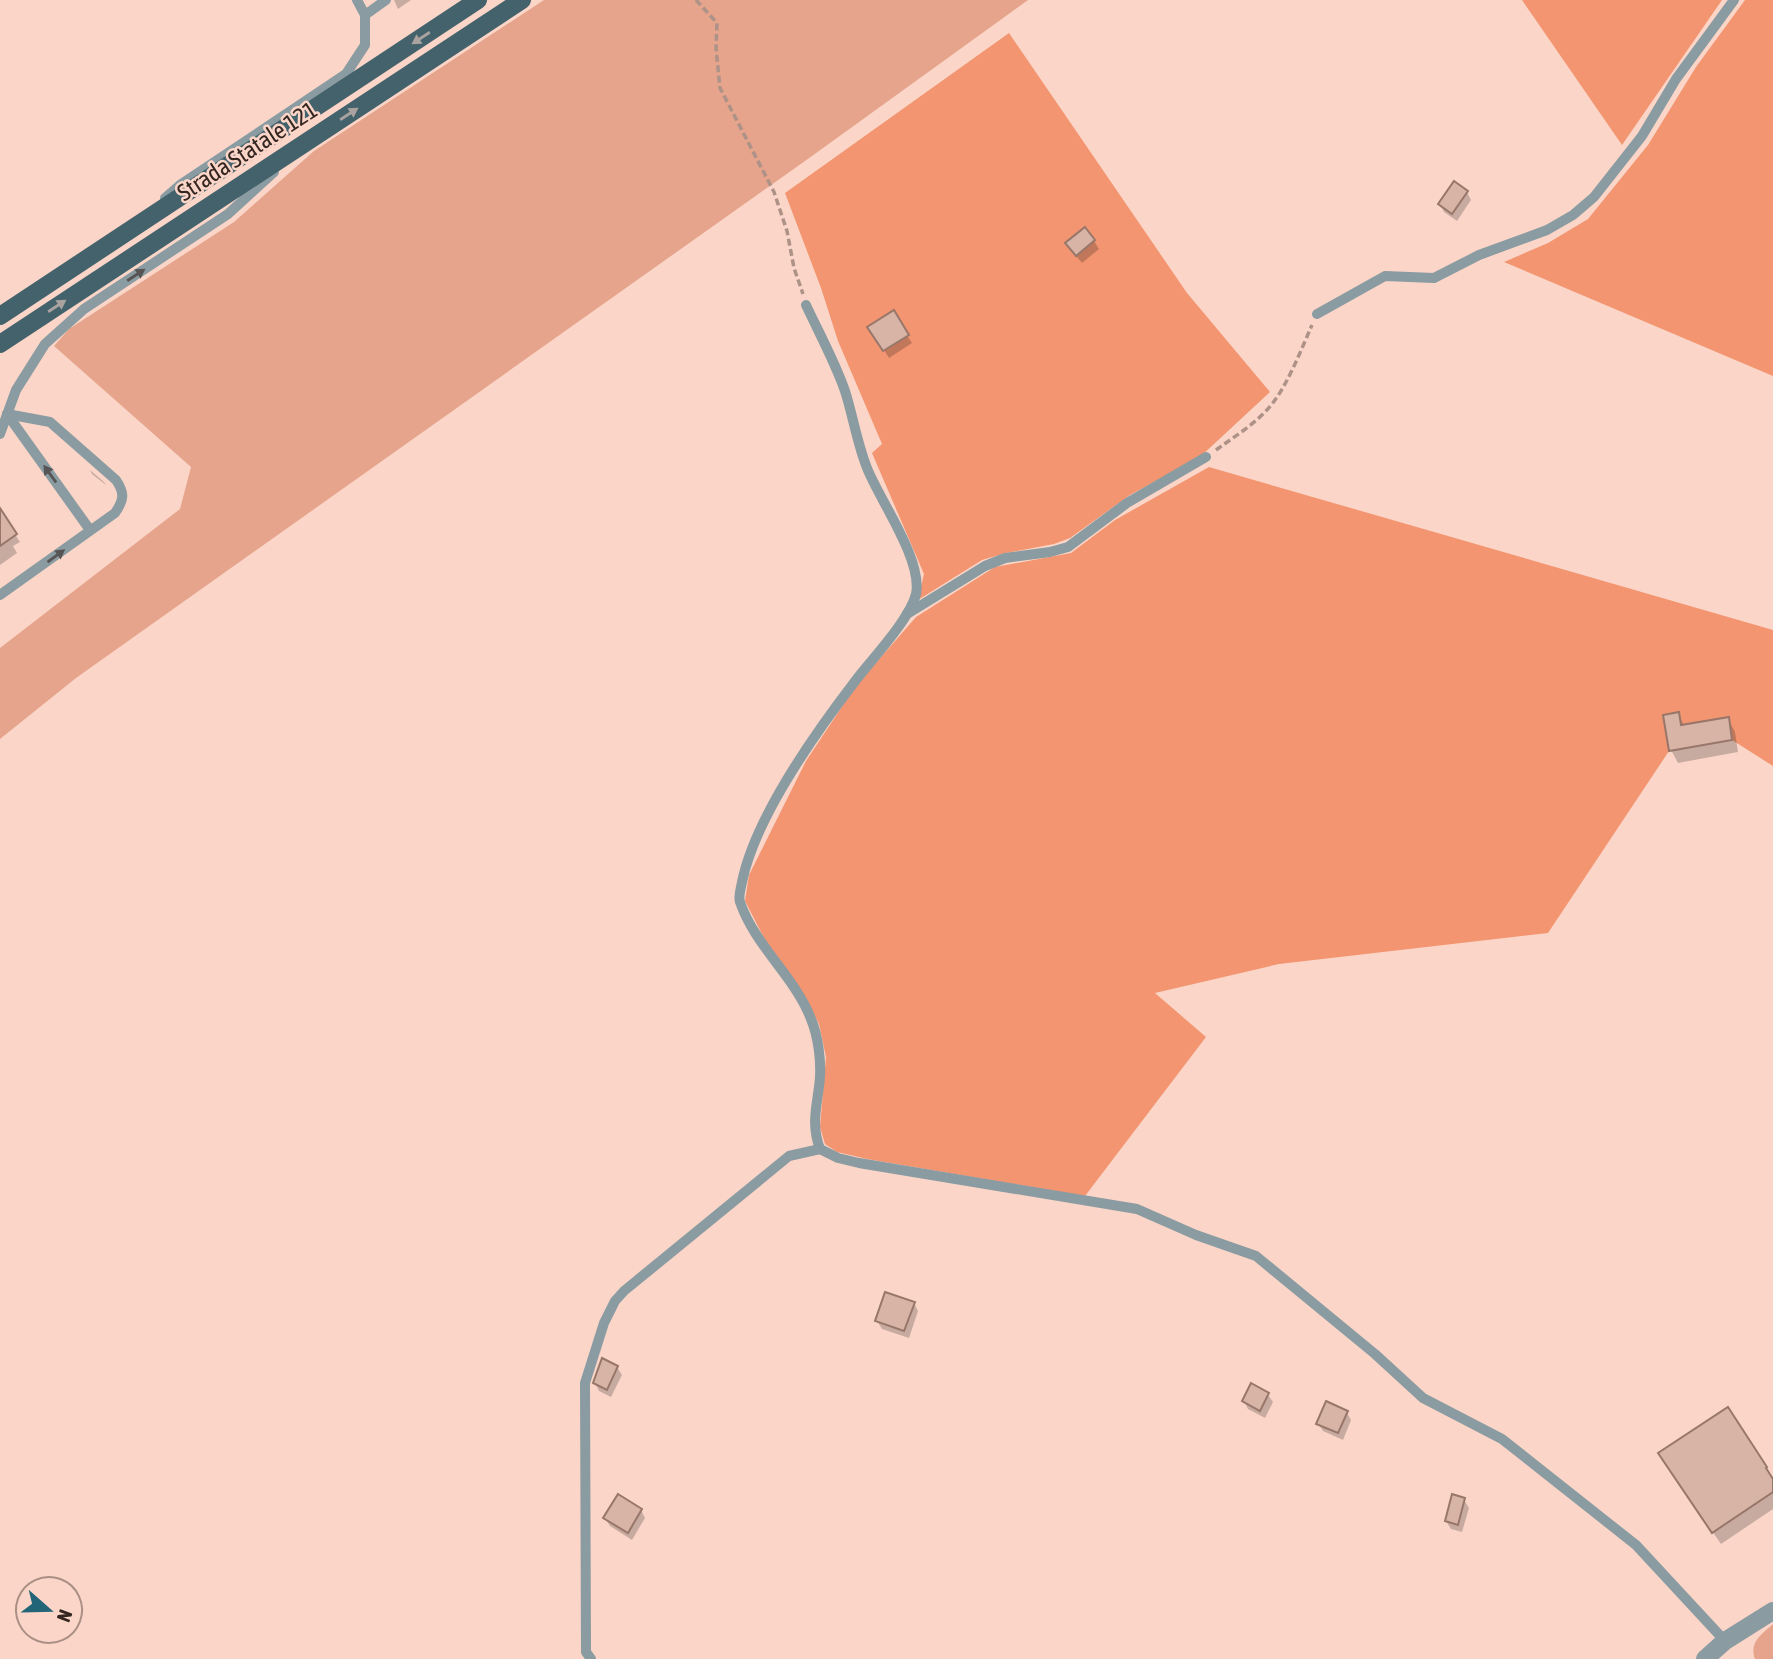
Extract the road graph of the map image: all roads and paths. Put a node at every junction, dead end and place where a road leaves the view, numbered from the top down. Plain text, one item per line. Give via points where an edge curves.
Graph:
1 (357, 0) edge
2 (386, 0) edge
3 (478, 0) edge
4 (522, 0) edge
5 (696, 0) edge
6 (1734, 0) edge
7 (365, 15) junction
8 (307, 141) junction
9 (122, 236) junction
10 (806, 304) joint
11 (1317, 314) joint
12 (0, 316) edge
13 (0, 344) edge
14 (7, 414) junction
15 (0, 434) edge
16 (1206, 457) joint
17 (90, 530) junction
18 (0, 595) edge
19 (907, 614) junction
20 (820, 1149) junction
21 (1773, 1611) edge
22 (1717, 1653) edge
23 (591, 1659) edge

1 - 7 lane
2 - 7 lane
3 -> 9 main road, Strada Statale 121
8 -> 4 main road, Strada Statale 121
5 - 10 path via 717,23 720,88 774,192
6 - 11 lane via 1676,79 1642,136 1594,197 1573,215 1434,278 1385,276
7 - 9 lane via 365,45 346,74 180,185
13 -> 8 main road, Strada Statale 121
14 -> 8 lane via 16,390 45,344 84,309 228,214
9 - 12 main road, Strada Statale 121
10 - 19 lane via 845,389 867,468 916,573 916,594
11 - 16 path via 1271,405
14 - 15 lane
17 -> 14 lane
14 - 17 lane via 50,422 123,489 123,502 115,513
16 - 19 lane via 1127,503 1068,547 985,566
18 -> 17 lane
19 - 20 lane via 853,683 768,814 744,871 739,899 756,936 811,1019 820,1075 814,1132
20 - 22 lane via 859,1163 1137,1209 1256,1256 1423,1398 1502,1438 1636,1545
20 - 23 lane via 789,1156 624,1291 604,1323 585,1383 586,1652
21 - 22 street

